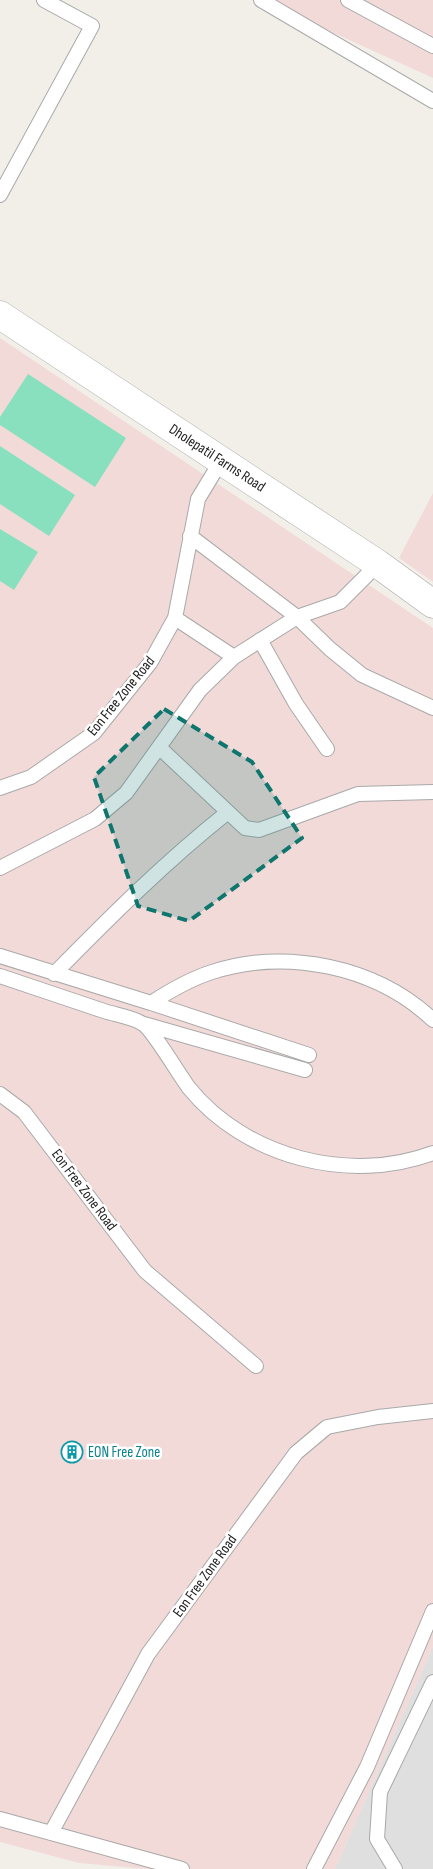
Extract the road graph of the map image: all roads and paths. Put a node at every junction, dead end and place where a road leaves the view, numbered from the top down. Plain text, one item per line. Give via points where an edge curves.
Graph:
1 (44, 0) edge
2 (261, 0) edge
3 (348, 0) edge
4 (433, 46) edge
5 (433, 101) edge
6 (0, 194) edge
7 (0, 314) edge
8 (221, 461) junction
9 (190, 536) junction
10 (378, 564) junction
11 (433, 604) edge
12 (297, 617) junction
13 (175, 618) junction
14 (260, 640) junction
15 (234, 657) junction
16 (433, 708) edge
17 (160, 748) junction
18 (327, 749) dead end
19 (0, 788) edge
20 (433, 792) edge
21 (228, 812) junction
22 (0, 868) edge
23 (0, 956) edge
24 (54, 974) junction
25 (0, 976) edge
26 (151, 1003) junction
27 (433, 1020) edge
28 (144, 1024) junction
29 (309, 1056) dead end
30 (305, 1070) dead end
31 (0, 1094) edge
32 (433, 1153) edge
33 (256, 1366) dead end
34 (433, 1411) edge
35 (433, 1611) edge
36 (433, 1682) edge
37 (0, 1819) edge
38 (51, 1833) junction
39 (182, 1869) edge
40 (314, 1869) edge
41 (395, 1869) edge

1 - 6 lane via 92,26
2 - 5 lane
3 - 4 lane
7 - 8 street, Dholepatil Farms Road
8 - 9 lane, Eon Free Zone Road via 198,499
8 - 10 street, Dholepatil Farms Road
9 - 12 lane
9 - 13 lane, Eon Free Zone Road
10 - 11 street, Dholepatil Farms Road
10 - 12 lane via 340,602
12 - 14 lane
12 - 16 lane via 330,650 362,675
13 - 15 lane
13 - 19 lane, Eon Free Zone Road via 150,663 94,733 31,777
14 - 15 lane
14 - 18 lane via 296,704
15 - 17 lane via 200,690
17 - 21 lane
17 - 22 lane via 126,793 95,819
20 - 21 lane via 358,794 259,830 245,828
21 - 24 lane via 134,892
23 - 24 lane
24 - 26 lane
25 - 28 lane
26 - 27 lane via 178,986 212,972 286,961 324,965 360,975 393,991
26 - 29 lane
28 - 30 lane
28 - 32 lane via 190,1090 216,1115 246,1136 278,1151 312,1162 348,1166 384,1165
31 - 33 lane, Eon Free Zone Road via 24,1112 146,1271
34 - 38 lane, Eon Free Zone Road via 327,1427 296,1453 148,1654
35 - 40 lane via 367,1767
36 - 41 lane via 380,1792 377,1839
37 - 38 lane
38 - 39 lane

